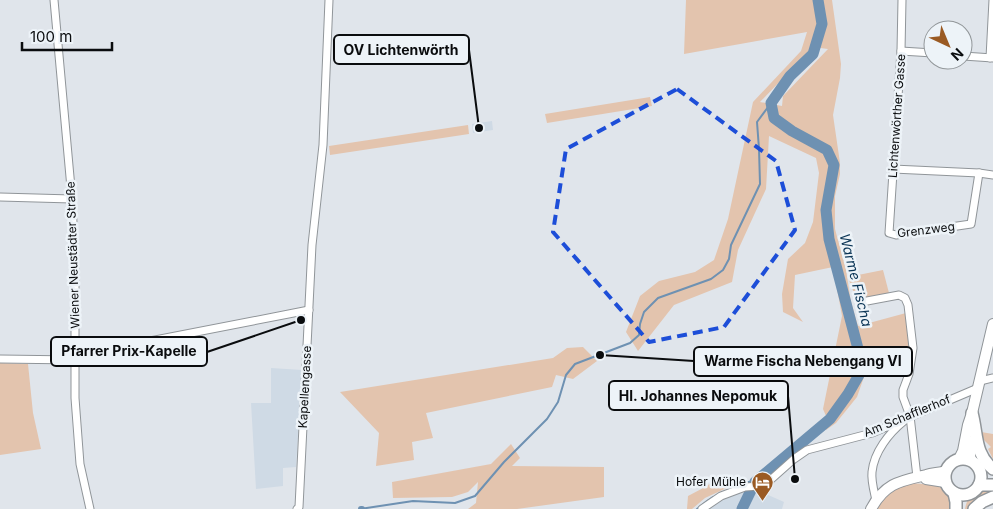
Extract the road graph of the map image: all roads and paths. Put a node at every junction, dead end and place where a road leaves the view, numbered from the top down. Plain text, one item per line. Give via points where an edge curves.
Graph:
1 (54, 0) edge
2 (329, 0) edge
3 (902, 0) edge
4 (993, 0) edge
5 (902, 51) junction
6 (923, 52) edge
7 (973, 57) edge
8 (991, 58) edge
9 (893, 169) junction
10 (979, 173) junction
11 (993, 175) edge
12 (0, 197) edge
13 (72, 198) junction
14 (889, 233) joint
15 (867, 302) dead end
16 (309, 310) junction
17 (993, 324) edge
18 (76, 356) junction
19 (0, 359) edge
20 (985, 382) edge
21 (972, 413) junction
22 (910, 416) junction
23 (965, 460) junction
24 (993, 469) edge
25 (946, 476) junction
26 (917, 477) junction
27 (980, 480) junction
28 (993, 480) edge
29 (993, 486) edge
30 (960, 494) junction
31 (993, 497) edge
32 (873, 504) edge
33 (90, 509) edge
34 (297, 509) edge
35 (702, 509) edge
36 (956, 509) edge
37 (962, 509) edge
38 (974, 509) edge

1 - 13 street, Wiener Neustädter Straße
2 - 16 street, Kapellengasse via 323,145 312,245
3 - 5 street, Lichtenwörther Gasse
4 - 8 street
5 - 6 street
5 - 9 street, Lichtenwörther Gasse
7 - 8 street
9 - 10 street
9 - 14 street, Lichtenwörther Gasse
10 - 11 street
10 - 14 street, Grenzweg via 971,224 896,235
12 - 13 street
13 - 18 street, Wiener Neustädter Straße
15 - 22 street via 899,295 905,298 913,348 903,397
16 - 18 street
16 - 34 street, Kapellengasse
17 - 20 main road
18 - 19 street
18 - 33 street, Wiener Neustädter Straße via 75,398 80,464
20 - 21 main road
20 - 22 street, Am Schafflerhof
21 - 23 main road
21 - 24 main road via 980,453
22 - 26 street
22 - 32 street via 898,426 877,455 872,471
22 - 35 street, Am Schafflerhof via 872,433 807,450 767,483 721,496
23 - 25 main road via 953,461
23 - 27 main road via 978,466
25 - 26 main road
25 - 30 main road via 948,486
26 - 32 main road via 896,483
27 - 28 main road
27 - 29 main road
27 - 30 main road via 971,493
30 - 36 main road
30 - 37 main road
31 - 38 main road

